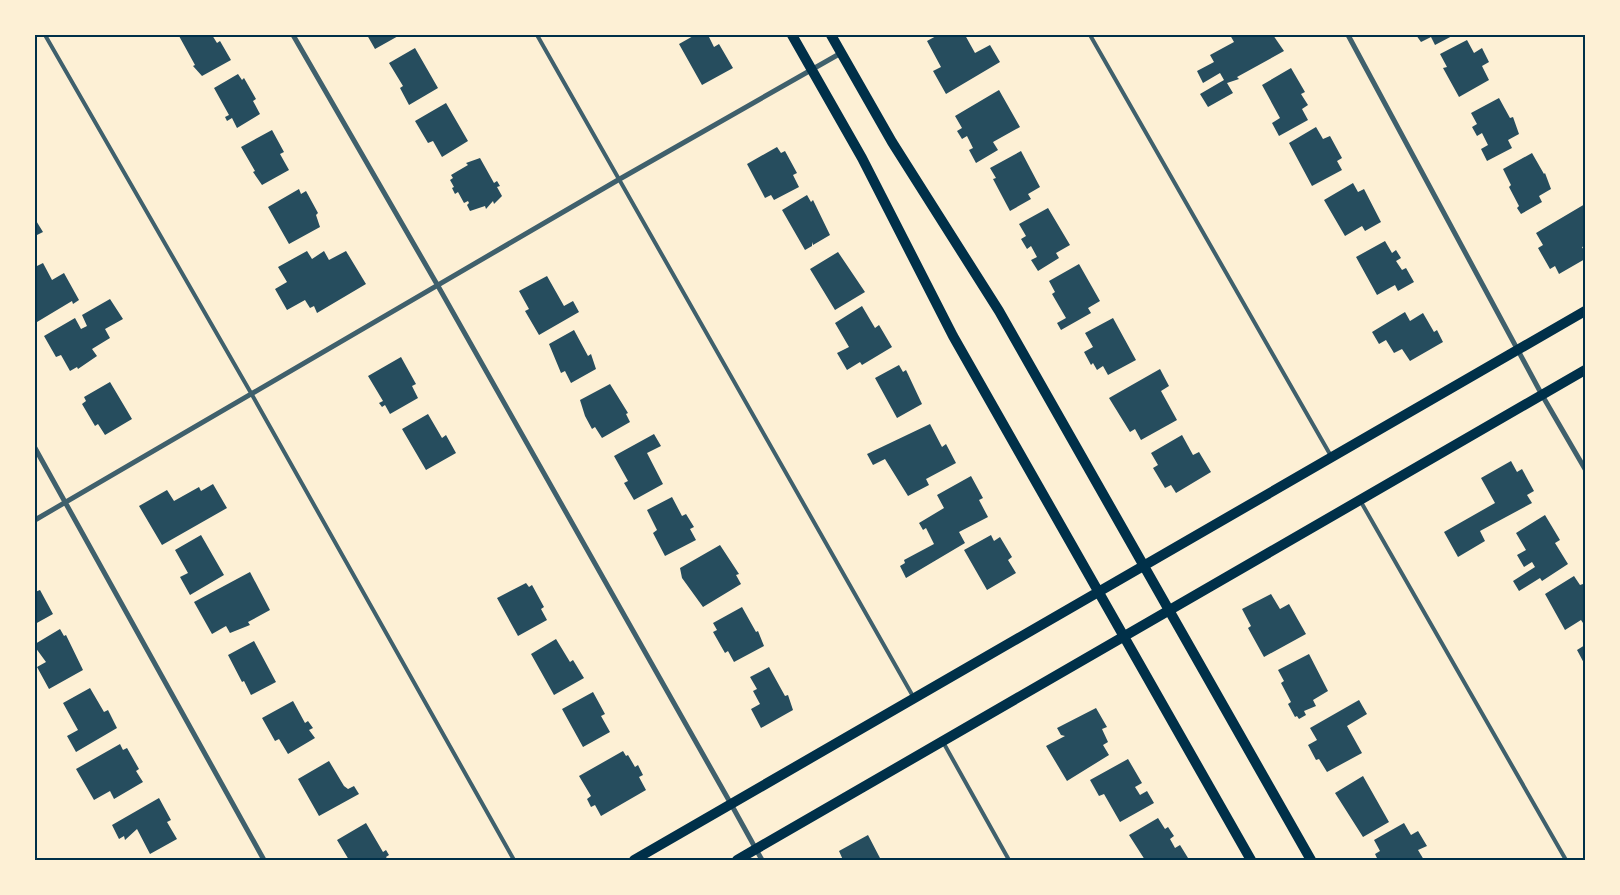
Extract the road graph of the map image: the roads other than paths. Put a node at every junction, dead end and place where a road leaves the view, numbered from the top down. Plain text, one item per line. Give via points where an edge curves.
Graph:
1 (45, 35) edge
2 (293, 35) edge
3 (537, 35) edge
4 (792, 35) edge
5 (831, 35) edge
6 (1090, 35) edge
7 (1348, 35) edge
8 (841, 52) junction
9 (812, 69) junction
10 (618, 180) junction
11 (438, 286) junction
12 (1585, 312) edge
13 (1519, 350) junction
14 (1585, 370) edge
15 (252, 393) junction
16 (1542, 395) junction
17 (35, 448) edge
18 (1332, 458) junction
19 (1585, 469) edge
20 (1360, 500) junction
21 (66, 503) junction
22 (35, 520) edge
23 (1144, 565) junction
24 (1098, 592) junction
25 (1169, 610) junction
26 (1124, 636) junction
27 (914, 698) junction
28 (942, 741) junction
29 (731, 804) junction
30 (756, 849) junction
31 (264, 860) edge
32 (514, 860) edge
33 (634, 860) edge
34 (737, 860) edge
35 (762, 860) edge
36 (1010, 860) edge
37 (1251, 860) edge
38 (1311, 860) edge
39 (1566, 860) edge

1 - 15 lane
2 - 11 street
3 - 10 lane
4 - 9 main road
5 - 8 main road
6 - 18 lane
7 - 13 street
8 - 9 street
8 - 23 main road via 892,142 999,311
9 - 10 street
9 - 24 main road via 862,158 952,336
10 - 11 street
10 - 27 lane
11 - 15 street
11 - 29 street
12 - 13 main road
13 - 16 street
13 - 18 main road
14 - 16 main road
15 - 21 street
15 - 32 lane
16 - 19 street
16 - 20 main road
17 - 21 street
18 - 23 main road
20 - 25 main road
20 - 39 lane
21 - 22 street
21 - 31 street
23 - 24 main road
23 - 25 main road
24 - 26 main road
24 - 27 main road
25 - 26 main road
25 - 38 main road
26 - 28 main road
26 - 37 main road
27 - 29 main road
28 - 30 main road
28 - 36 lane
29 - 30 street
29 - 33 main road
30 - 34 main road
30 - 35 street

